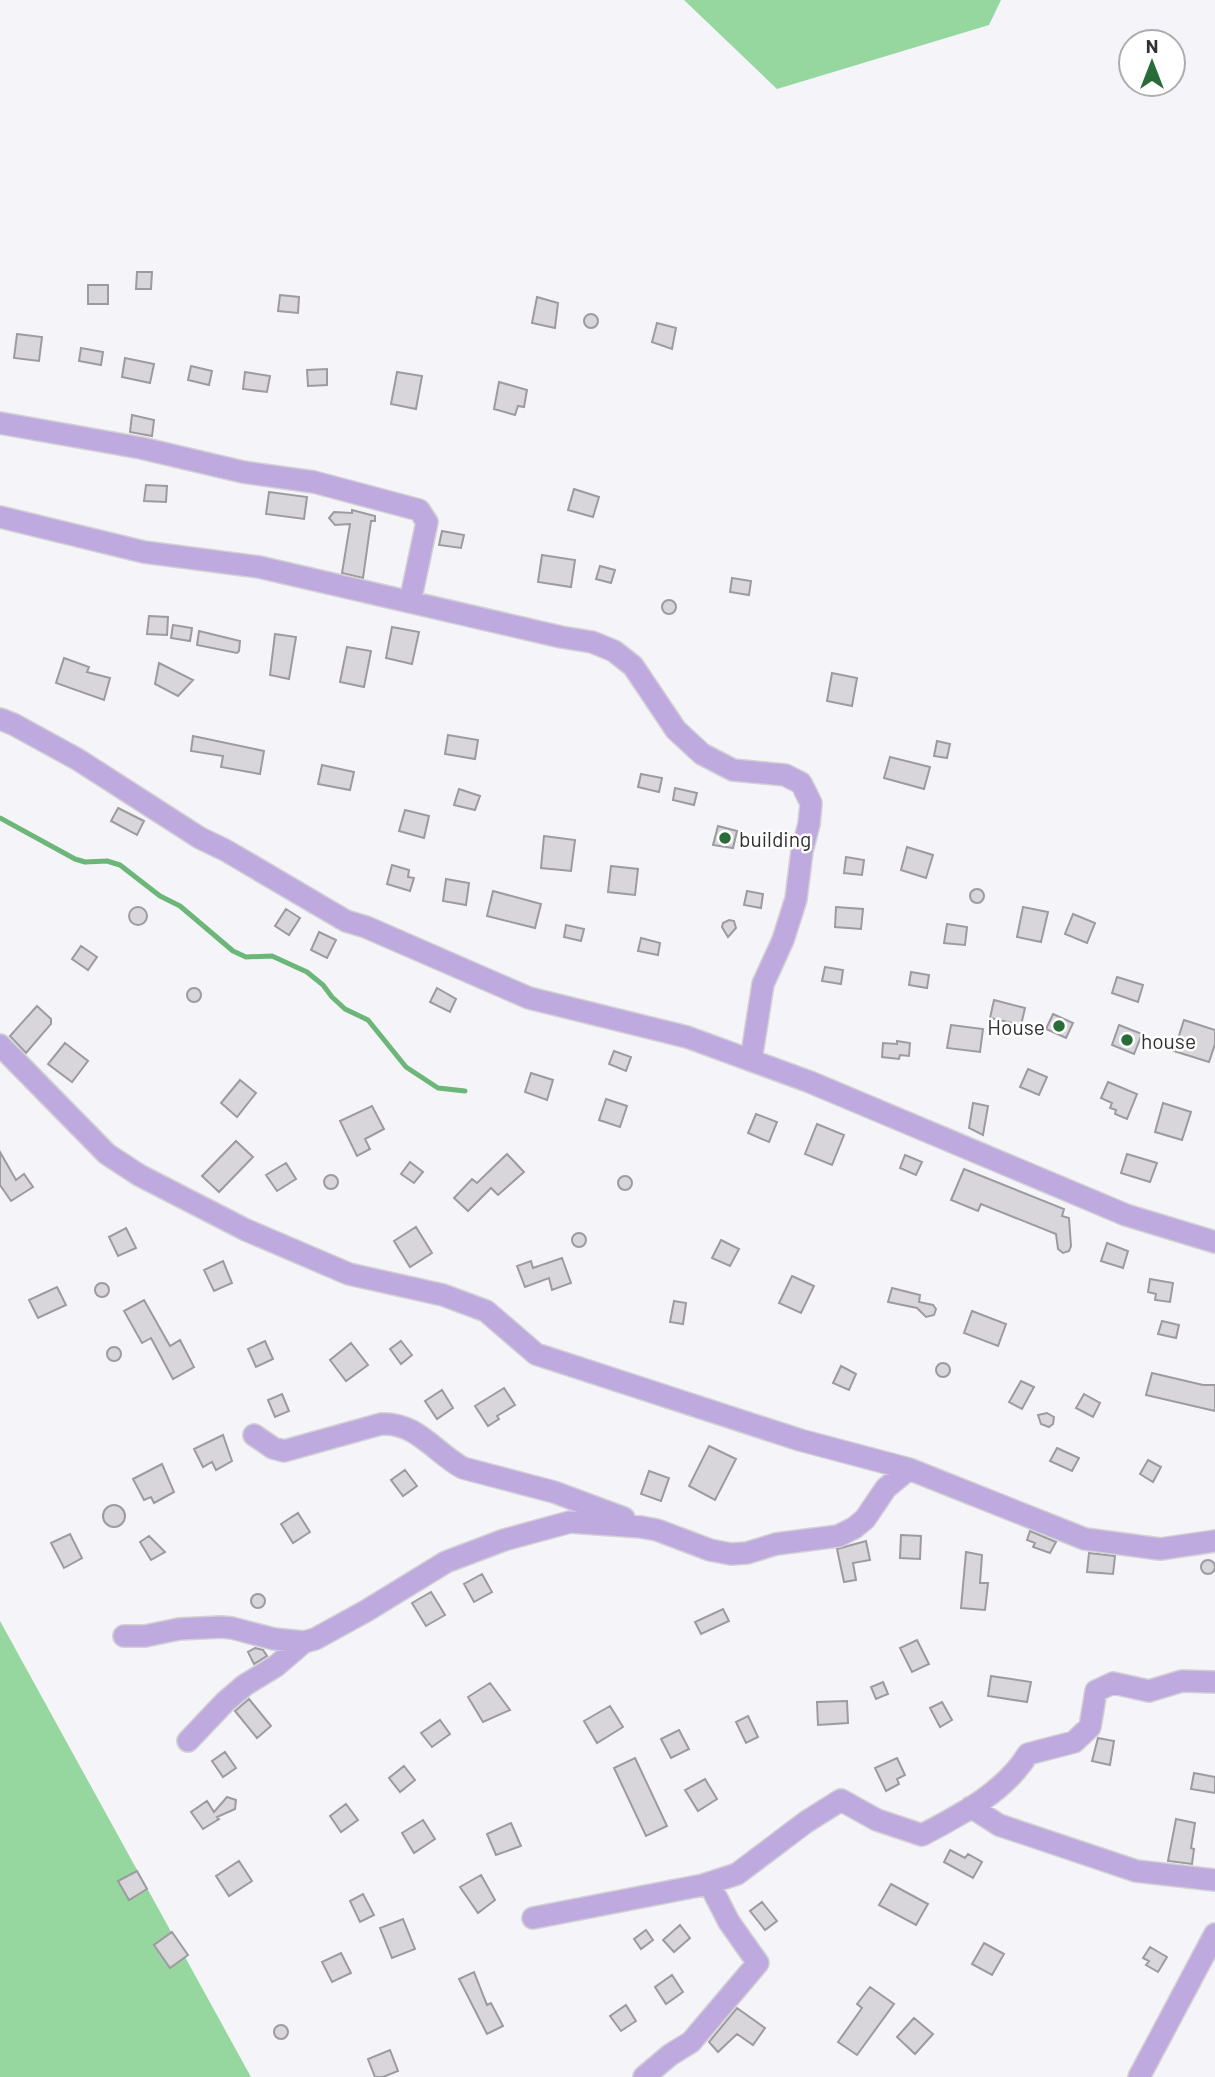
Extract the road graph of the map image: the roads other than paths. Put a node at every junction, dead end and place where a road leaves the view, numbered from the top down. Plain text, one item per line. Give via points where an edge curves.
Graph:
1 (0, 423) edge
2 (0, 517) edge
3 (410, 602) junction
4 (0, 719) edge
5 (0, 1045) edge
6 (751, 1060) junction
7 (1215, 1242) edge
8 (254, 1435) dead end
9 (909, 1469) junction
10 (642, 1527) junction
11 (1215, 1541) edge
12 (124, 1636) dead end
13 (304, 1642) junction
14 (1215, 1682) edge
15 (188, 1741) dead end
16 (971, 1807) junction
17 (1215, 1880) edge
18 (709, 1883) junction
19 (533, 1918) dead end
20 (1215, 1934) edge
21 (644, 2077) edge
22 (1139, 2077) edge

1 - 3 street via 314,482 419,510 427,522
2 - 3 street via 144,552 259,567
3 - 6 street via 592,642 614,651 633,666 676,730 702,754 733,770 785,775 801,783 811,803 810,824 796,899 763,984
4 - 6 street via 77,759 200,838 346,921 529,998 687,1037
5 - 9 street via 107,1154 246,1230 349,1274 443,1294 486,1311 536,1354 800,1440
6 - 7 street via 1126,1215
8 - 10 street via 284,1451 395,1424 424,1438 463,1468 580,1501
9 - 10 street via 886,1488 865,1520 838,1536 731,1554
9 - 11 street via 1085,1539 1160,1549
10 - 13 street via 570,1522 468,1552
12 - 13 street via 221,1627
13 - 15 street via 225,1702
14 - 16 street via 1182,1681 1149,1691 1113,1683 1096,1691 1090,1727 1074,1742 1028,1754 1019,1768
16 - 17 street via 999,1825 1136,1871
16 - 18 street via 922,1835 877,1820 841,1800 737,1874
18 - 19 street
18 - 21 street via 758,1963 691,2042
20 - 22 street

